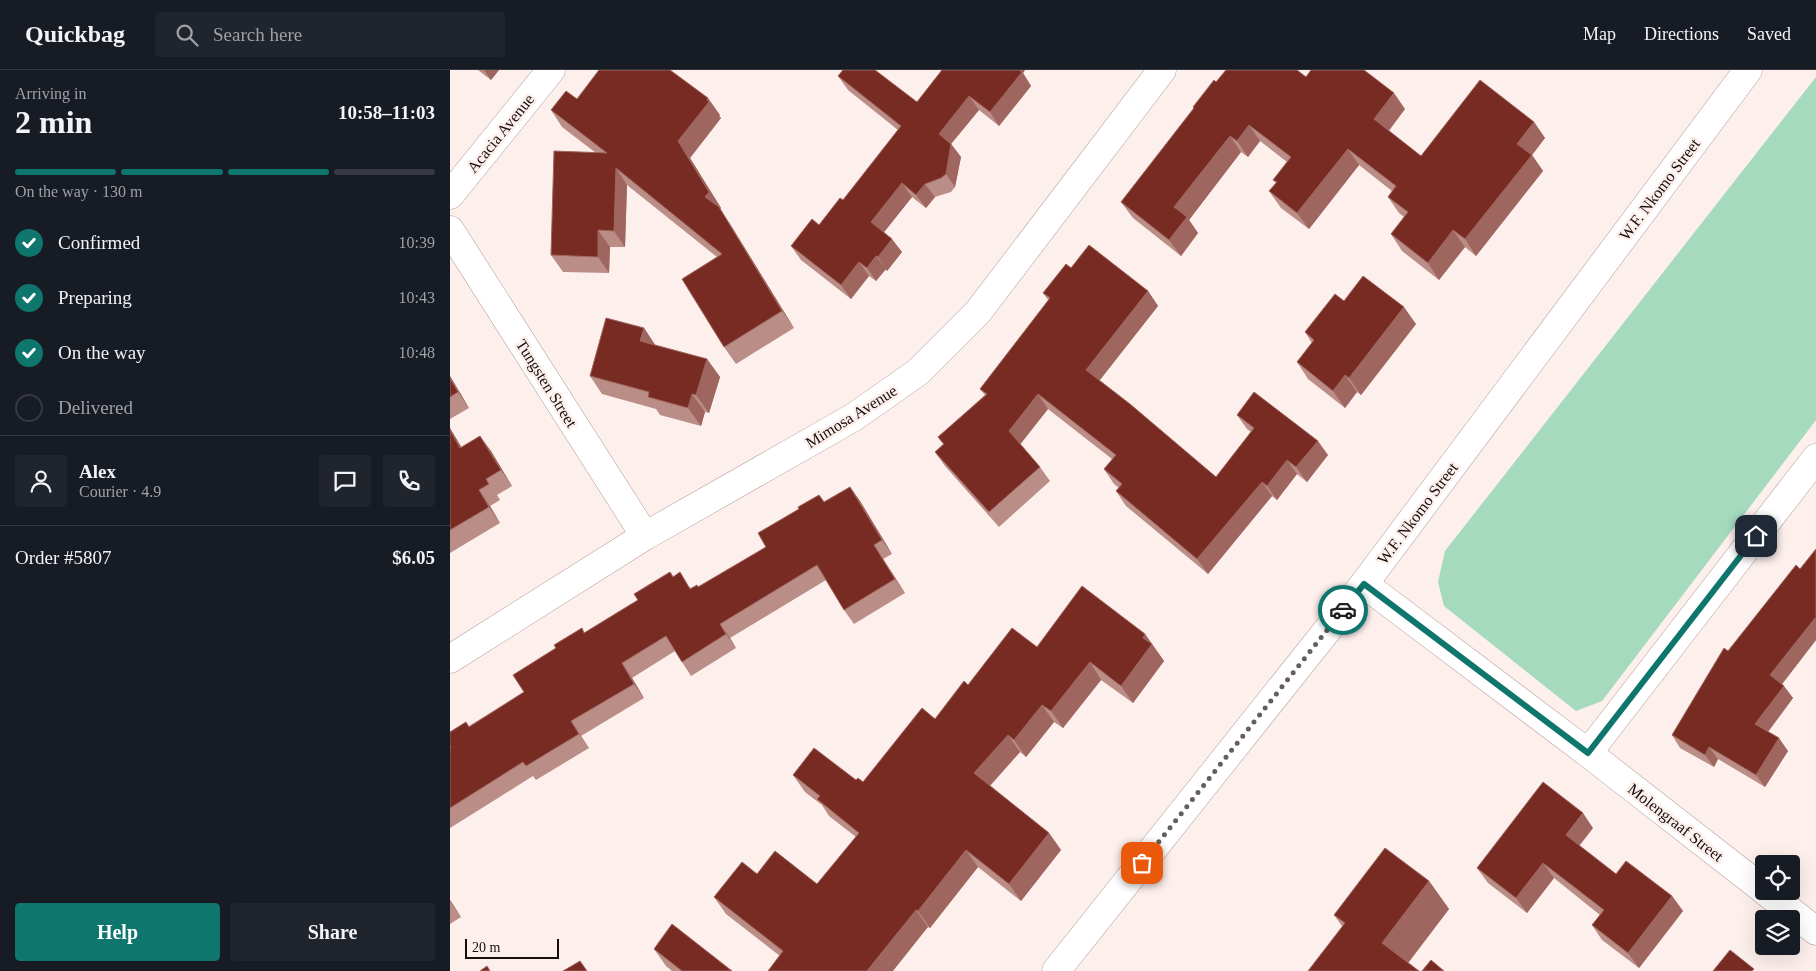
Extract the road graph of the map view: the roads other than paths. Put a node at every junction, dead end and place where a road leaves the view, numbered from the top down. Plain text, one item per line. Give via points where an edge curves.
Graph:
1 (551, 70) edge
2 (1162, 70) edge
3 (1748, 70) edge
4 (450, 196) edge
5 (450, 230) edge
6 (1816, 458) edge
7 (645, 536) junction
8 (1364, 584) junction
9 (450, 659) edge
10 (1588, 753) junction
11 (1755, 883) edge
12 (1777, 900) edge
13 (1816, 930) edge
14 (1056, 971) edge

1 - 4 street, Acacia Avenue
2 - 7 street, Mimosa Avenue via 978,312 918,372 854,417
3 - 8 street, W.F. Nkomo Street
5 - 7 street, Tungsten Street
6 - 10 street
7 - 9 street, Mimosa Avenue
8 - 10 street, Molengraaf Street
8 - 14 street, W.F. Nkomo Street
10 - 11 street, Molengraaf Street
12 - 13 street, Molengraaf Street

